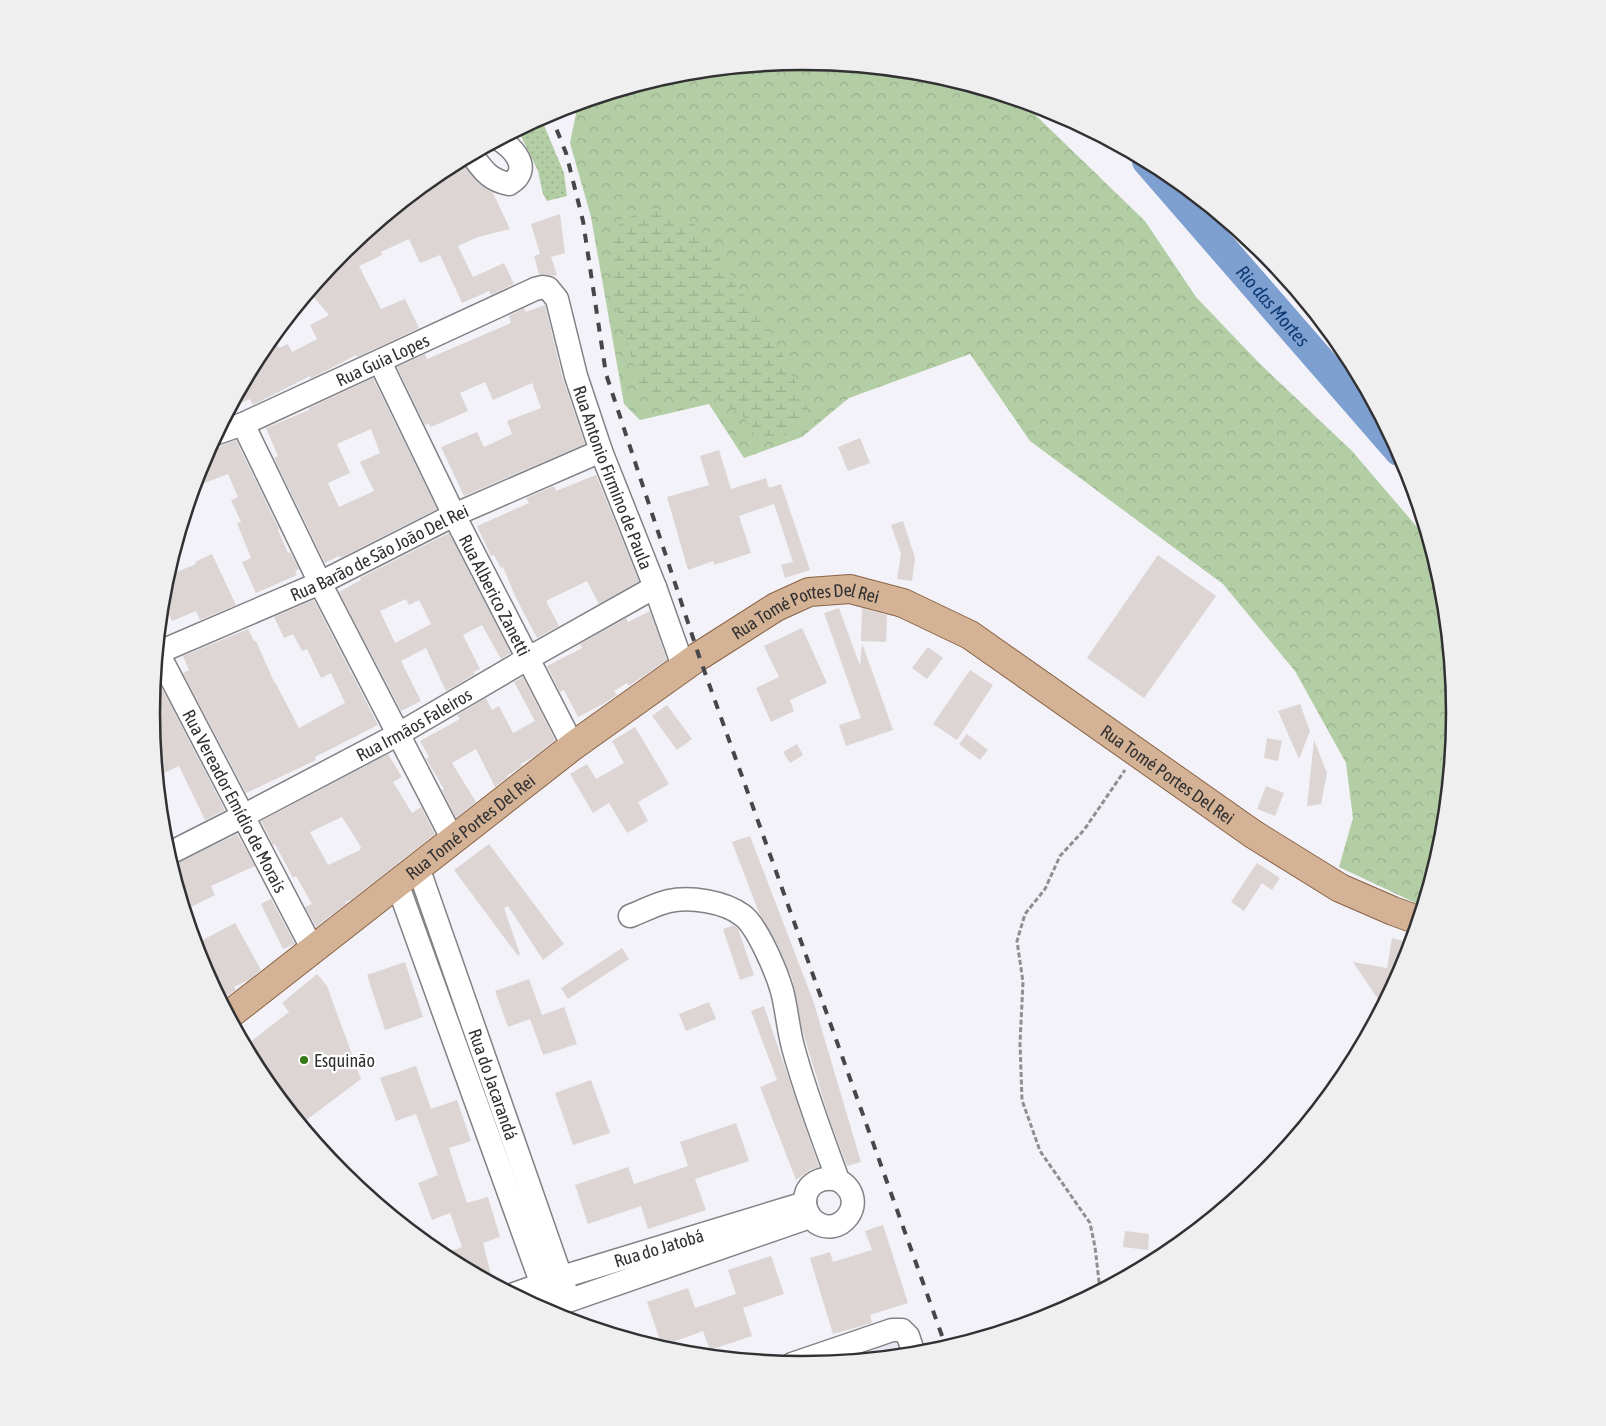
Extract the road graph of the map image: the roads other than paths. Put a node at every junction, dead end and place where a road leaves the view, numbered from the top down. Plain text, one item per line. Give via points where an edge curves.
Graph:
1 (505, 144) edge
2 (476, 160) edge
3 (548, 288) joint
4 (380, 362) junction
5 (243, 424) junction
6 (226, 430) edge
7 (601, 451) junction
8 (454, 515) junction
9 (320, 583) junction
10 (655, 587) junction
11 (164, 649) edge
12 (526, 659) junction
13 (162, 662) edge
14 (683, 666) junction
15 (397, 735) junction
16 (573, 746) junction
17 (243, 816) junction
18 (453, 840) junction
19 (175, 850) edge
20 (407, 875) junction
21 (630, 916) dead end
22 (1413, 918) edge
23 (313, 950) junction
24 (234, 1011) edge
25 (499, 1133) junction
26 (838, 1180) junction
27 (807, 1210) junction
28 (562, 1276) junction
29 (541, 1285) junction
30 (522, 1291) edge
31 (554, 1306) edge
32 (911, 1346) edge
33 (816, 1356) edge

1 - 2 street via 516,155 520,167 518,176 509,184 498,182 486,174
3 - 4 street, Rua Guia Lopes via 535,289
3 - 7 street, Rua Antonio Firmino de Paula via 557,299 576,376
4 - 5 street, Rua Guia Lopes
4 - 8 street, Rua Alberico Zanetti
5 - 6 street, Rua Guia Lopes
5 - 9 street
7 - 8 street, Rua Barão de São João Del Rei
7 - 10 street, Rua Antonio Firmino de Paula
8 - 9 street, Rua Barão de São João Del Rei
8 - 12 street, Rua Alberico Zanetti
9 - 11 street, Rua Barão de São João Del Rei
9 - 15 street
10 - 12 street, Rua Irmãos Faleiros
10 - 14 street, Rua Antonio Firmino de Paula
12 - 15 street, Rua Irmãos Faleiros
12 - 16 street, Rua Alberico Zanetti
13 - 17 street, Rua Vereador Emídio de Morais
14 - 16 main road, Rua Tomé Portes Del Rei
14 - 22 main road, Rua Tomé Portes Del Rei via 776,606 809,592 850,589 902,603 970,636 1253,834 1340,888
15 - 17 street, Rua Irmãos Faleiros
15 - 18 street
16 - 18 main road, Rua Tomé Portes Del Rei
17 - 19 street, Rua Irmãos Faleiros
17 - 23 street, Rua Vereador Emídio de Morais
18 - 20 main road, Rua Tomé Portes Del Rei
20 - 23 main road, Rua Tomé Portes Del Rei
20 - 25 street, Rua do Jacarandá
21 - 26 street via 670,901 700,900 743,915 755,929 782,992 802,1080
23 - 24 main road, Rua Tomé Portes Del Rei
25 - 28 street, Rua do Jacarandá
25 - 29 street, Rua do Jacarandá
26 - 27 street via 830,1178 815,1182 806,1195
26 - 27 street via 845,1184 853,1198 851,1213 839,1224 831,1226 816,1222
27 - 28 street, Rua do Jatobá
27 - 31 street, Rua do Jatobá
28 - 29 street, Rua do Jatobá
28 - 31 street, Rua do Jacarandá
29 - 30 street, Rua do Jatobá
29 - 31 street, Rua do Jacarandá
32 - 33 street via 902,1330 892,1330

